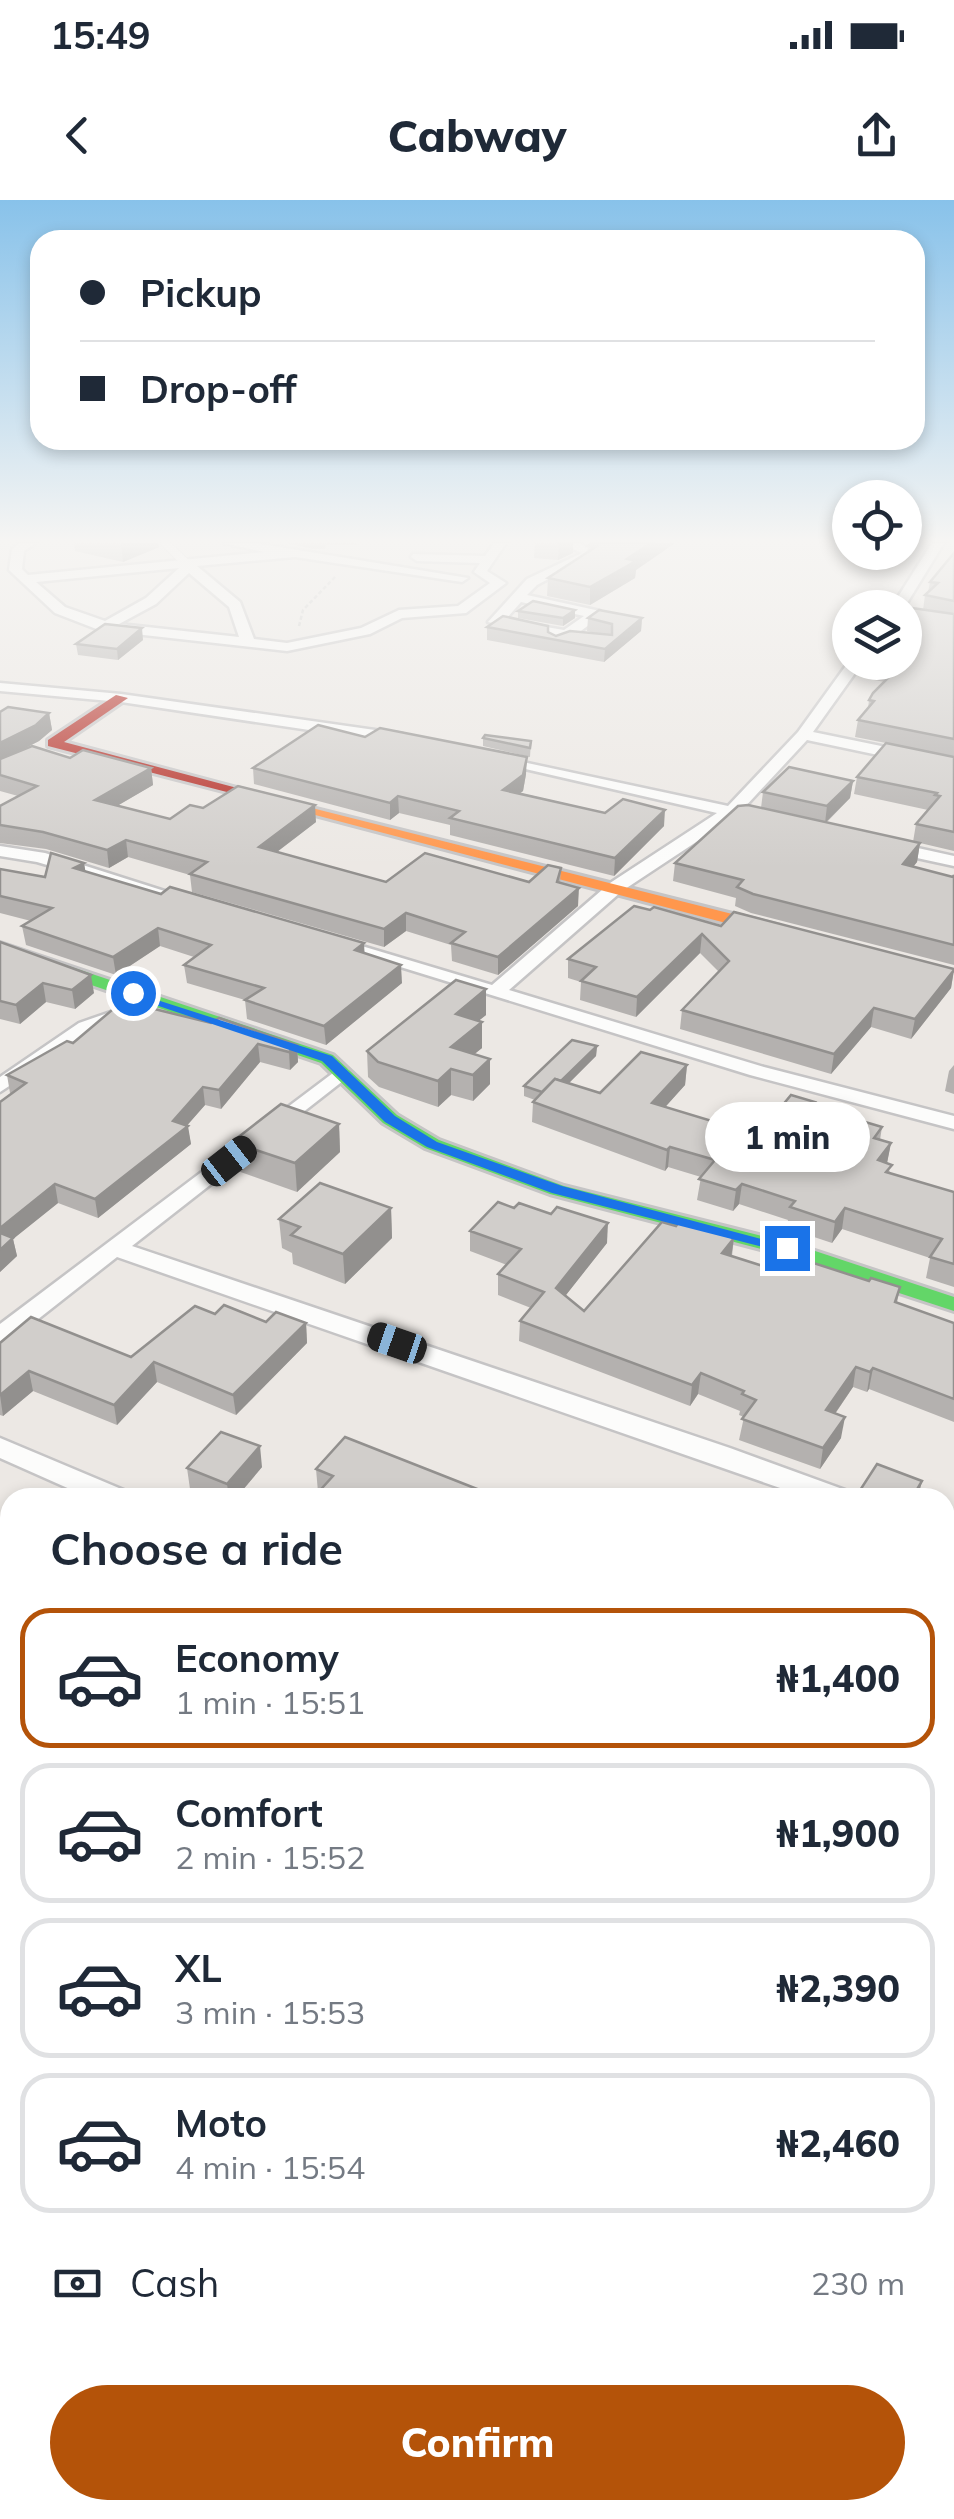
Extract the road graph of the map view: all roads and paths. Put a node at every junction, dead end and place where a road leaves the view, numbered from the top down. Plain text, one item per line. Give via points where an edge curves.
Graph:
1 (843, 680) edge
2 (0, 686) edge
3 (122, 698) junction
4 (802, 735) junction
5 (420, 742) edge
6 (482, 755) edge
7 (954, 766) edge
8 (732, 812) junction
9 (787, 824) edge
10 (860, 840) edge
11 (1, 853) edge
12 (954, 862) edge
13 (616, 888) junction
14 (208, 907) edge
15 (804, 938) edge
16 (317, 939) edge
17 (0, 948) edge
18 (498, 990) junction
19 (155, 1002) junction
20 (341, 1073) junction
21 (0, 1086) edge
22 (954, 1123) edge
23 (116, 1249) junction
24 (954, 1304) edge
25 (0, 1336) edge
26 (0, 1447) edge
27 (93, 1488) edge
28 (811, 1488) edge

1 - 4 street
2 - 3 street
3 - 5 street
3 - 13 street via 47,746
4 - 7 street
4 - 8 street
6 - 8 street
8 - 9 street
8 - 13 street
10 - 12 street
11 - 14 street via 39,857
13 - 15 street
13 - 18 street
16 - 18 street
17 - 19 street
18 - 22 street
19 - 20 street via 289,1043 327,1058
19 - 21 street via 86,1028
20 - 23 street
20 - 24 street via 390,1119 432,1144 557,1190 787,1248
23 - 25 street
23 - 28 street
26 - 27 street

